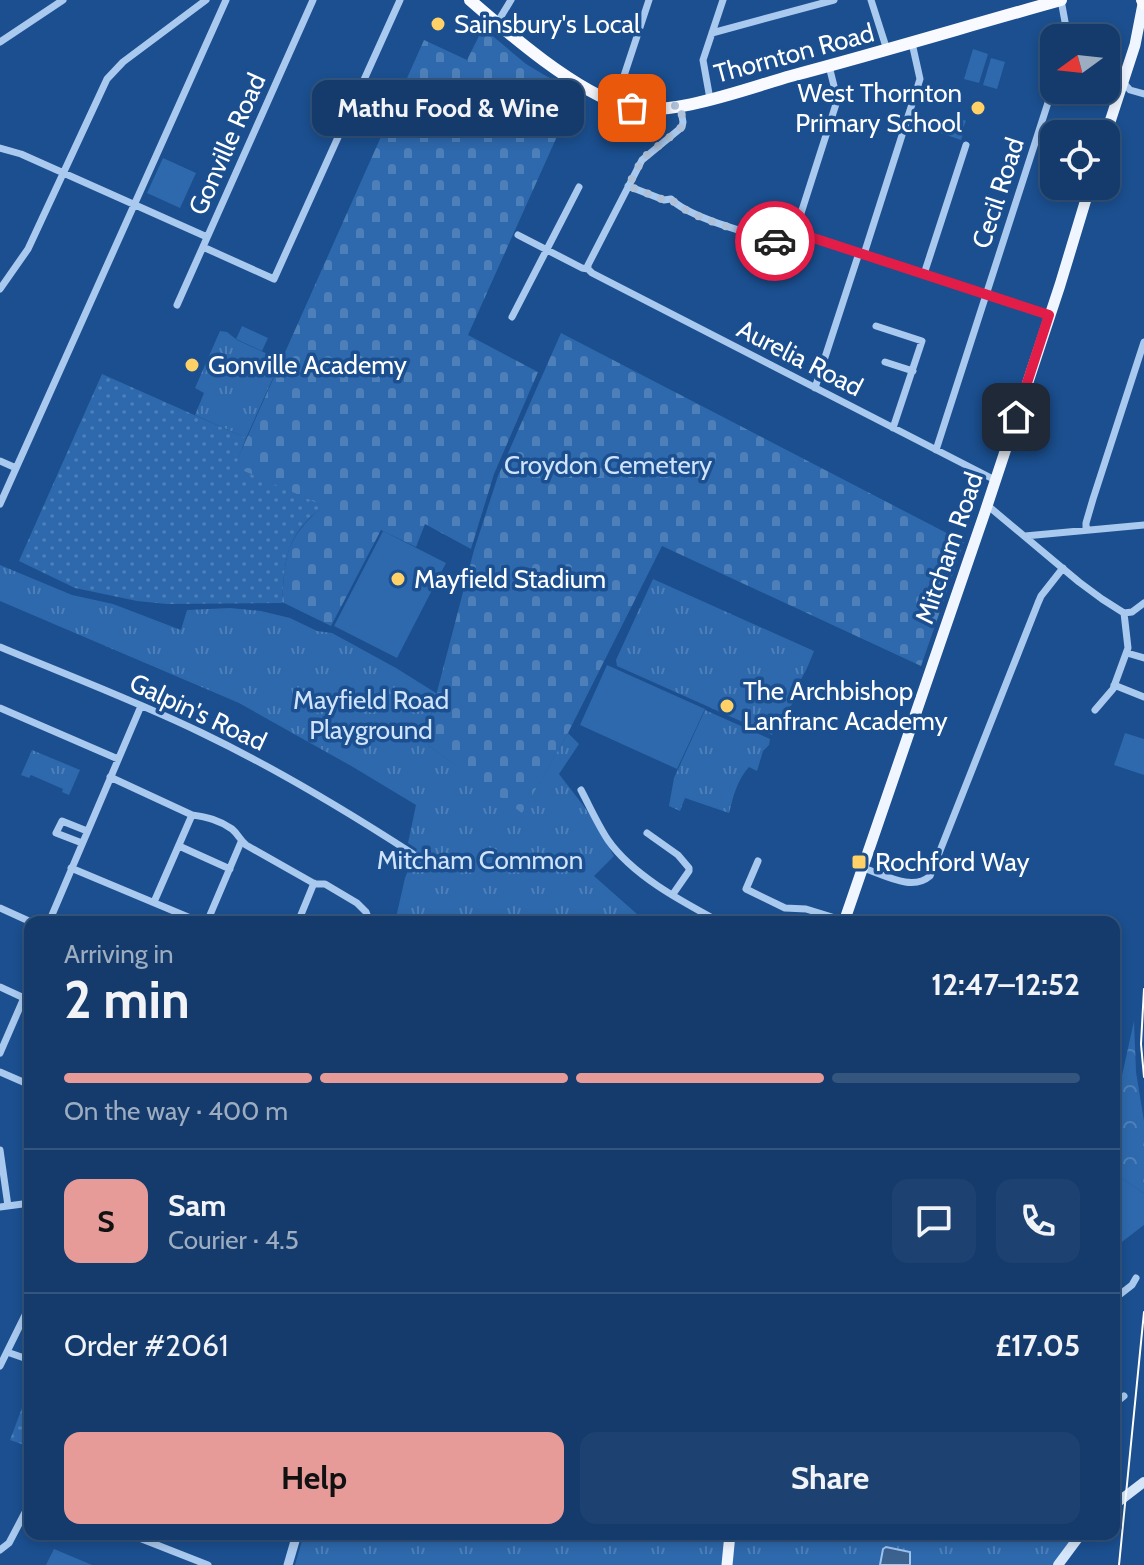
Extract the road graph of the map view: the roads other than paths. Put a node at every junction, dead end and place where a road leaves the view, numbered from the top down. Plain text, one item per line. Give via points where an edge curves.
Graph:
1 (63, 0) edge
2 (206, 0) edge
3 (226, 0) edge
4 (313, 0) edge
5 (400, 0) edge
6 (470, 0) edge
7 (511, 0) edge
8 (649, 0) edge
9 (723, 0) edge
10 (834, 0) edge
11 (871, 0) edge
12 (1061, 0) edge
13 (1143, 3) edge
14 (497, 23) junction
15 (1065, 24) edge
16 (712, 33) junction
17 (1144, 33) edge
18 (0, 42) edge
19 (912, 43) junction
20 (1135, 45) junction
21 (887, 50) junction
22 (829, 66) junction
23 (1122, 81) junction
24 (1144, 94) edge
25 (710, 99) junction
26 (615, 103) junction
27 (1048, 104) edge
28 (680, 105) junction
29 (1110, 120) edge
30 (966, 145) dead end
31 (0, 148) edge
32 (63, 174) junction
33 (628, 186) junction
34 (579, 187) dead end
35 (1086, 200) edge
36 (134, 205) junction
37 (795, 232) junction
38 (518, 235) dead end
39 (207, 237) junction
40 (203, 247) junction
41 (546, 250) junction
42 (861, 253) junction
43 (588, 269) junction
44 (924, 274) junction
45 (0, 289) edge
46 (986, 294) junction
47 (177, 305) dead end
48 (1049, 315) junction
49 (512, 317) dead end
50 (876, 326) dead end
51 (896, 333) junction
52 (893, 342) dead end
53 (1144, 342) edge
54 (885, 362) dead end
55 (913, 371) junction
56 (815, 388) junction
57 (893, 428) junction
58 (936, 450) junction
59 (0, 461) edge
60 (16, 468) junction
61 (995, 480) junction
62 (0, 504) edge
63 (987, 505) junction
64 (1144, 525) edge
65 (1086, 530) junction
66 (1025, 536) junction
67 (1063, 568) junction
68 (1144, 603) edge
69 (1124, 613) junction
70 (0, 647) edge
71 (1127, 653) junction
72 (1144, 658) edge
73 (1114, 685) junction
74 (1144, 697) edge
75 (141, 706) junction
76 (0, 708) edge
77 (1095, 710) dead end
78 (118, 759) junction
79 (110, 777) junction
80 (581, 790) dead end
81 (192, 815) junction
82 (87, 831) junction
83 (647, 833) dead end
84 (241, 842) junction
85 (82, 843) junction
86 (179, 846) junction
87 (413, 854) dead end
88 (758, 861) dead end
89 (71, 868) junction
90 (863, 868) junction
91 (230, 869) junction
92 (314, 883) junction
93 (673, 894) junction
94 (154, 902) junction
95 (0, 908) edge
96 (51, 916) edge
97 (176, 916) edge
98 (210, 916) edge
99 (300, 916) edge
100 (368, 916) edge
101 (710, 916) edge
102 (826, 916) edge
103 (846, 916) edge
104 (24, 919) edge
105 (0, 987) edge
106 (24, 998) joint
107 (0, 1053) edge
108 (0, 1072) edge
109 (24, 1082) edge
110 (0, 1150) edge
111 (24, 1204) edge
112 (4, 1206) edge
113 (1136, 1278) dead end
114 (1120, 1294) edge
115 (24, 1317) edge
116 (7, 1352) junction
117 (24, 1358) edge
118 (0, 1366) edge
119 (1124, 1396) dead end
120 (1120, 1399) edge
121 (1144, 1482) edge
122 (1120, 1500) edge
123 (24, 1514) edge
124 (144, 1540) edge
125 (295, 1540) edge
126 (729, 1540) edge
127 (1077, 1540) edge
128 (0, 1550) edge
129 (208, 1565) edge
130 (288, 1565) edge
131 (727, 1565) edge
132 (1058, 1565) edge

1 - 18 street
2 - 32 street via 113,71
3 - 36 street
4 - 39 street, Gonville Road
5 - 40 street via 274,279
6 - 14 highway, Thornton Road
7 - 14 street
8 - 26 street
9 - 16 street
10 - 16 street
11 - 21 street
12 - 15 street
12 - 19 highway, Thornton Road
13 - 20 main road
14 - 26 highway, Thornton Road via 569,77
16 - 25 street via 703,60
17 - 20 main road
19 - 21 highway, Thornton Road
19 - 42 street via 920,79
20 - 23 main road
21 - 22 highway, Thornton Road
22 - 25 highway, Thornton Road
22 - 37 street via 836,104
23 - 24 street
23 - 29 main road
25 - 28 highway, Thornton Road
26 - 28 highway, Thornton Road via 643,109
27 - 46 street, Cecil Road
28 - 33 street via 680,129 643,158
30 - 44 street
31 - 32 street
32 - 36 street
32 - 45 street via 28,249
33 - 37 street via 780,243 789,242
33 - 43 street
34 - 41 street
35 - 48 main road, Mitcham Road
36 - 39 street
36 - 60 street
37 - 42 street
38 - 41 street, Aurelia Road
39 - 40 street, Gonville Road
40 - 47 street, Gonville Road
41 - 43 street, Aurelia Road
41 - 49 street
42 - 44 street
42 - 56 street
43 - 56 street, Aurelia Road
44 - 46 street
46 - 48 street
46 - 58 street, Cecil Road
48 - 61 main road, Mitcham Road
50 - 51 street
51 - 52 street
51 - 55 street via 922,341
53 - 65 street
54 - 55 street
55 - 57 street
56 - 57 street, Aurelia Road
57 - 58 street, Aurelia Road
58 - 61 street, Aurelia Road
59 - 60 street
60 - 62 street
61 - 63 main road, Mitcham Road
63 - 66 street
63 - 90 main road, Mitcham Road
64 - 65 street
65 - 66 street
66 - 67 street
67 - 69 street
67 - 90 street via 1041,596 930,876 912,883
68 - 69 street
69 - 71 street
70 - 75 street, Galpin's Road
71 - 72 street
71 - 73 street
73 - 74 street
73 - 77 street
75 - 78 street
75 - 87 street, Galpin's Road via 251,758
76 - 78 street
78 - 79 street
79 - 81 street
79 - 82 street
80 - 93 street via 617,851
81 - 84 street via 219,822
81 - 86 street
82 - 85 street
82 - 85 street via 62,821 56,833
83 - 93 street via 689,868
84 - 91 street
84 - 92 street
85 - 89 street
86 - 91 street
86 - 94 street
88 - 102 street via 742,888 785,908
89 - 94 street
89 - 96 street
90 - 103 main road, Mitcham Road
91 - 98 street
92 - 99 street
92 - 100 street via 357,903
93 - 101 street
94 - 97 street
95 - 104 street
105 - 106 street
106 - 107 street
108 - 109 street
110 - 112 street
111 - 112 street
113 - 114 street
115 - 116 street
116 - 117 street
116 - 118 street
119 - 120 street
121 - 122 main road
123 - 128 street
124 - 129 street
125 - 130 street
126 - 131 main road
127 - 132 main road

